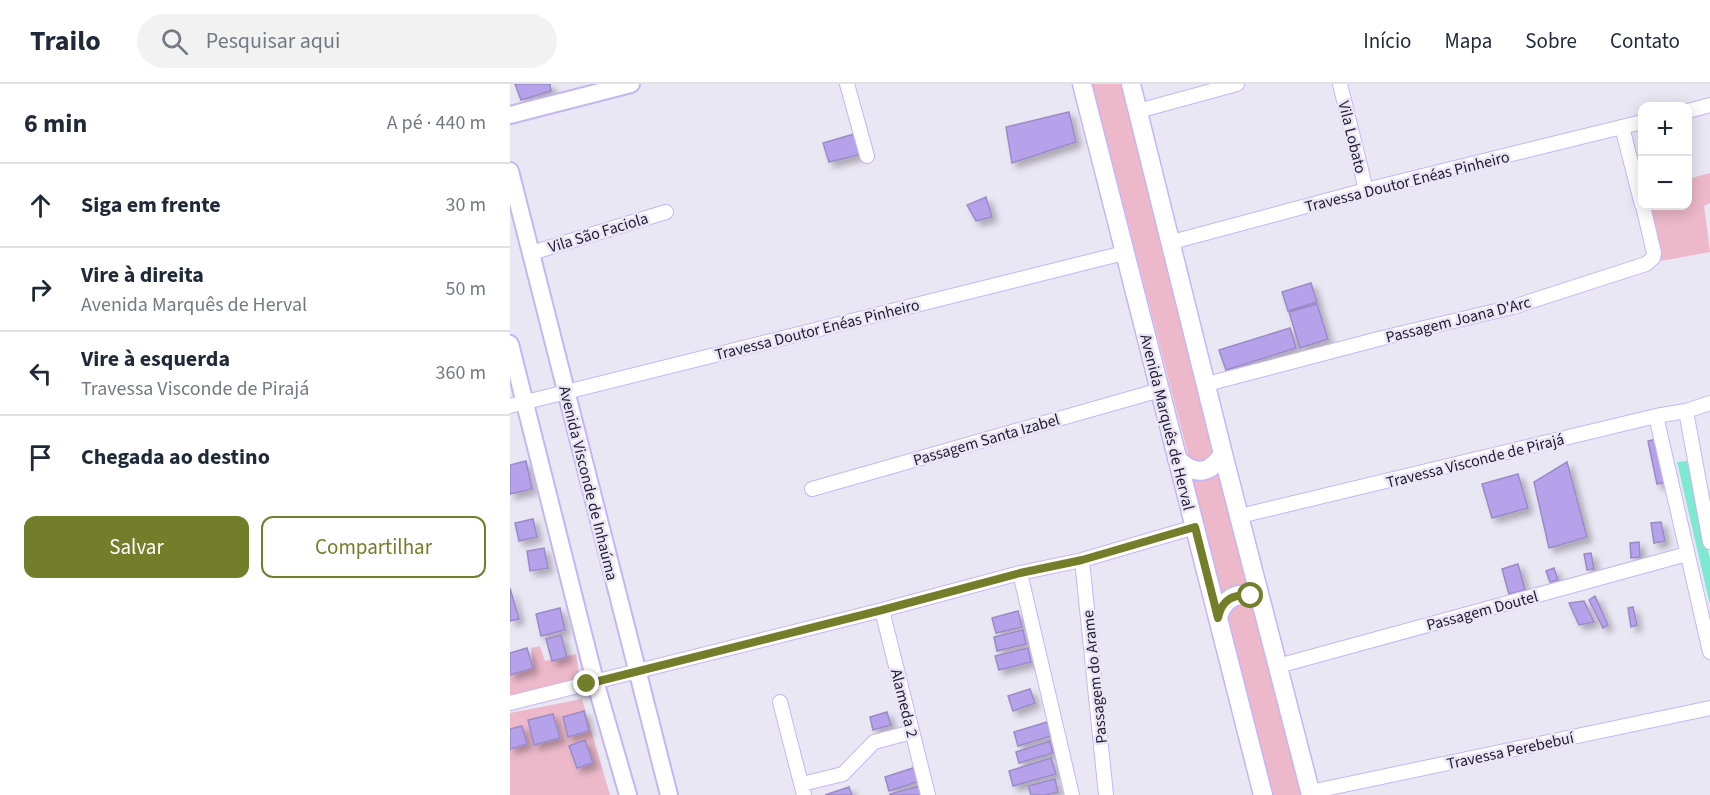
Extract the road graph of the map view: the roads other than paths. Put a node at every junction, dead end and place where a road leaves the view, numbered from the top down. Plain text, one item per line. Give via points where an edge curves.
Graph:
1 (631, 84) edge
2 (847, 84) edge
3 (1082, 84) edge
4 (1131, 84) edge
5 (1237, 84) edge
6 (1340, 84) edge
7 (1710, 105) edge
8 (1692, 110) edge
9 (1138, 111) junction
10 (510, 115) edge
11 (1638, 123) edge
12 (1622, 127) junction
13 (867, 156) dead end
14 (510, 171) edge
15 (1638, 186) edge
16 (1366, 190) junction
17 (1644, 210) edge
18 (666, 212) dead end
19 (1172, 242) junction
20 (531, 253) junction
21 (1124, 253) junction
22 (510, 344) edge
23 (1207, 384) junction
24 (1160, 390) junction
25 (566, 391) junction
26 (1710, 403) edge
27 (518, 404) edge
28 (1686, 411) junction
29 (1656, 416) junction
30 (1223, 454) junction
31 (1177, 459) junction
32 (812, 489) dead end
33 (1240, 516) junction
34 (1195, 527) junction
35 (1710, 542) edge
36 (1687, 554) junction
37 (1082, 560) junction
38 (1020, 573) junction
39 (1262, 604) junction
40 (882, 610) junction
41 (1218, 618) junction
42 (1710, 652) edge
43 (1278, 666) junction
44 (638, 671) junction
45 (595, 681) junction
46 (780, 702) dead end
47 (510, 703) edge
48 (1710, 708) edge
49 (912, 732) junction
50 (803, 790) edge
51 (1310, 794) edge
52 (628, 795) edge
53 (669, 795) edge
54 (928, 795) edge
55 (1072, 795) edge
56 (1107, 795) edge
57 (1263, 795) edge

1 - 10 street
2 - 13 street
3 - 21 main road, Avenida Marquês de Herval
4 - 9 main road
5 - 9 street
6 - 16 street, Vila Lobato
7 - 8 street
9 - 19 main road
11 - 12 street, Travessa Doutor Enéas Pinheiro
12 - 15 street, Passagem Joana D'Arc
12 - 16 street, Travessa Doutor Enéas Pinheiro
14 - 20 street, Avenida Visconde de Inhaúma
16 - 19 street, Travessa Doutor Enéas Pinheiro
17 - 23 street, Passagem Joana D'Arc via 1654,253 1646,264 1513,307
18 - 20 street, Vila São Faciola
19 - 23 main road
20 - 25 street, Avenida Visconde de Inhaúma
21 - 24 main road, Avenida Marquês de Herval
21 - 25 street, Travessa Doutor Enéas Pinheiro
22 - 27 street
23 - 30 main road
24 - 31 main road, Avenida Marquês de Herval
24 - 32 street, Passagem Santa Izabel
25 - 27 street, Travessa Doutor Enéas Pinheiro
25 - 44 street, Avenida Visconde de Inhaúma
26 - 28 street, Travessa Visconde de Pirajá
27 - 45 street
28 - 29 street, Travessa Visconde de Pirajá
28 - 35 street
29 - 33 street, Travessa Visconde de Pirajá
29 - 36 street
30 - 31 main road via 1216,464 1202,472 1186,468
30 - 33 main road
31 - 34 main road, Avenida Marquês de Herval
33 - 39 main road
34 - 37 street
34 - 41 main road, Avenida Marquês de Herval
36 - 42 street
36 - 43 street, Passagem Doutel
37 - 38 street
37 - 56 street, Passagem do Arame
38 - 40 street
38 - 55 street
39 - 41 main road via 1251,596 1240,595 1225,603
39 - 43 main road
40 - 44 street
40 - 49 street, Alameda 2
41 - 57 main road, Avenida Marquês de Herval
43 - 51 main road
44 - 45 street
44 - 53 street, Avenida Visconde de Inhaúma
45 - 47 street
45 - 52 street
46 - 50 street
48 - 51 street, Travessa Perebebuí
49 - 50 street via 874,742 843,774
49 - 54 street, Alameda 2

